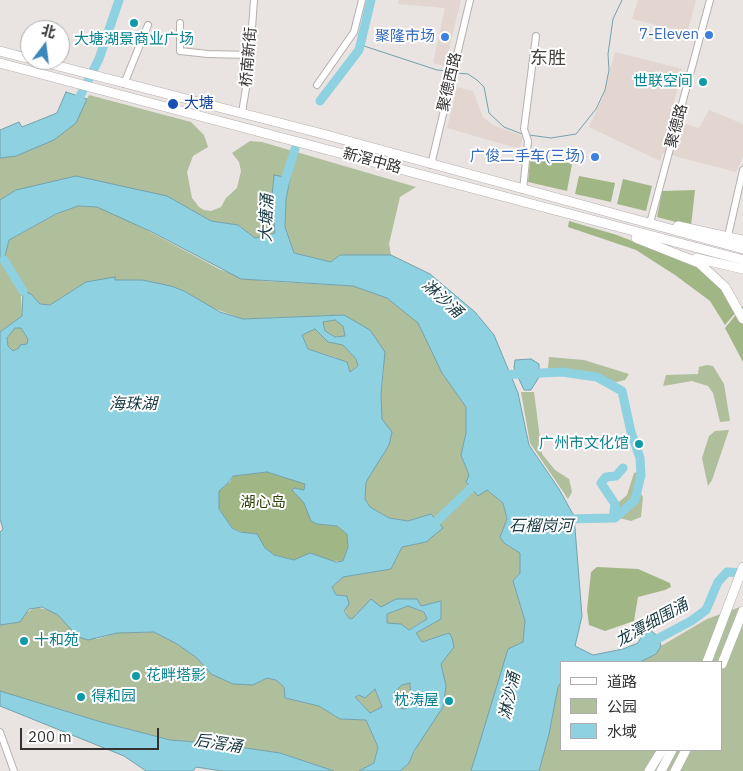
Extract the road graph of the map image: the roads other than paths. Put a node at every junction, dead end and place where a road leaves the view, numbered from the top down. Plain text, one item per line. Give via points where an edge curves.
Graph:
1 (254, 0) edge
2 (362, 0) edge
3 (470, 0) edge
4 (710, 0) edge
5 (180, 23) dead end
6 (148, 25) dead end
7 (536, 36) dead end
8 (0, 51) edge
9 (250, 55) junction
10 (20, 56) edge
11 (0, 63) edge
12 (70, 69) edge
13 (124, 84) junction
14 (317, 85) dead end
15 (242, 113) junction
16 (431, 165) junction
17 (743, 173) edge
18 (523, 190) junction
19 (650, 223) junction
20 (603, 225) junction
21 (728, 236) junction
22 (743, 240) edge
23 (655, 246) junction
24 (743, 249) edge
25 (743, 260) edge
26 (743, 269) edge
27 (743, 319) edge
28 (743, 568) edge
29 (743, 611) edge
30 (707, 661) edge
31 (723, 661) edge
32 (0, 732) edge
33 (661, 751) edge
34 (671, 751) edge
35 (685, 751) edge
36 (14, 771) edge
37 (649, 771) edge
38 (661, 771) edge
39 (675, 771) edge

1 - 9 street, 桥南新街
2 - 14 street via 354,32
3 - 16 street, 聚德西路
4 - 19 street, 聚德路
5 - 9 street via 180,51
6 - 13 street
7 - 18 street
8 - 10 highway
9 - 15 street, 桥南新街
11 - 20 highway, 新滘中路
12 - 13 highway, 新滘中路
13 - 15 highway, 新滘中路
15 - 16 highway, 新滘中路
16 - 18 highway, 新滘中路
17 - 21 street
18 - 19 highway, 新滘中路
19 - 21 highway
19 - 24 highway, 新滘中路
20 - 23 highway
20 - 25 highway, 新滘中路
21 - 22 highway
23 - 26 highway
23 - 27 highway via 699,263 713,274 725,287
28 - 30 highway
29 - 31 highway
32 - 36 street
33 - 37 highway
34 - 38 highway
35 - 39 highway

